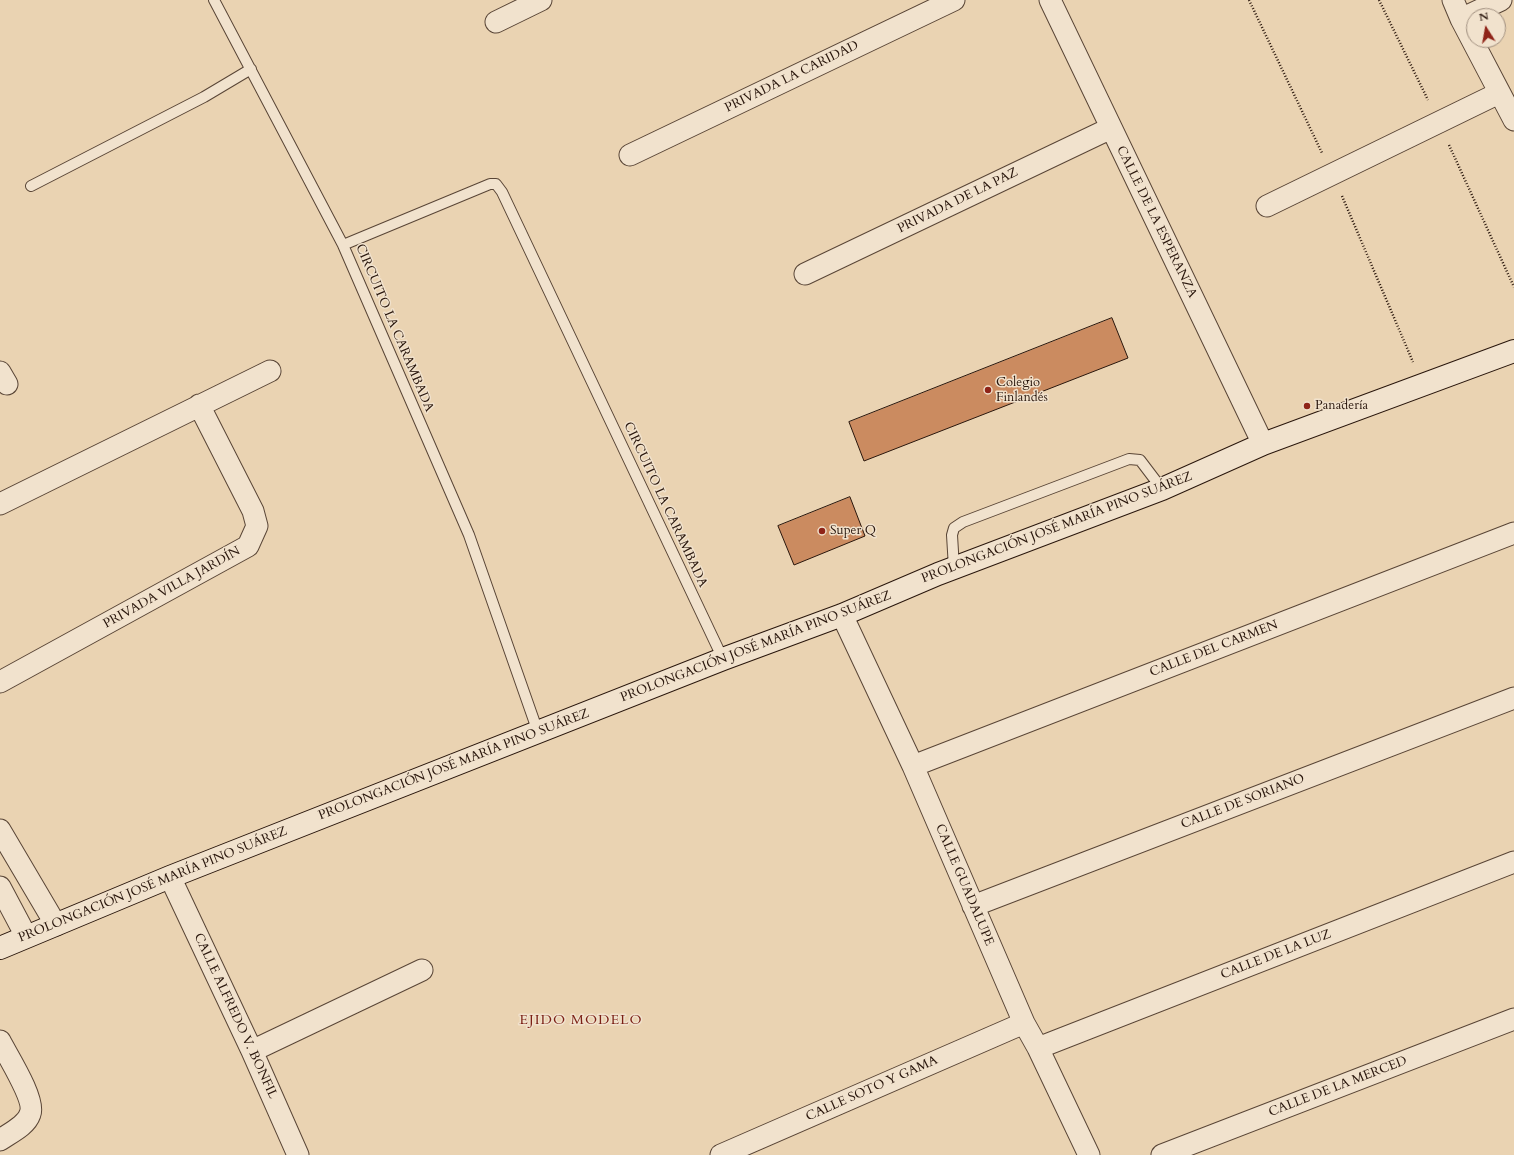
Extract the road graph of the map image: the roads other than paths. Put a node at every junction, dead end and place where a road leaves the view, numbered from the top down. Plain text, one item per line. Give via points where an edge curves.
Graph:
1 (214, 0) edge
2 (541, 0) edge
3 (954, 0) edge
4 (1050, 0) edge
5 (1453, 0) edge
6 (1501, 0) edge
7 (1461, 19) junction
8 (496, 22) dead end
9 (251, 69) junction
10 (1499, 93) junction
11 (1514, 119) edge
12 (1111, 128) junction
13 (630, 155) dead end
14 (31, 186) dead end
15 (1267, 206) dead end
16 (343, 244) junction
17 (805, 274) dead end
18 (1514, 351) edge
19 (270, 370) dead end
20 (199, 405) junction
21 (1263, 444) junction
22 (1162, 489) junction
23 (0, 504) edge
24 (1514, 532) edge
25 (954, 568) junction
26 (842, 615) junction
27 (723, 659) junction
28 (0, 682) edge
29 (1514, 698) edge
30 (538, 732) junction
31 (913, 766) junction
32 (0, 830) edge
33 (1514, 862) edge
34 (170, 877) junction
35 (0, 887) edge
36 (973, 906) junction
37 (56, 925) junction
38 (26, 936) junction
39 (0, 948) edge
40 (422, 970) dead end
41 (1514, 1019) edge
42 (1024, 1023) junction
43 (0, 1041) edge
44 (1038, 1048) junction
45 (252, 1051) junction
46 (0, 1140) edge
47 (298, 1155) edge
48 (721, 1155) edge
49 (1088, 1155) edge
50 (1162, 1155) edge

1 - 9 lane
2 - 8 street
3 - 13 street, PRIVADA LA CARIDAD
4 - 12 street, CALLE DE LA ESPERANZA
5 - 7 street
6 - 7 street
7 - 10 street
9 - 14 lane via 204,97
9 - 16 lane
10 - 11 street
10 - 15 street
12 - 17 street, PRIVADA DE LA PAZ
12 - 21 street, CALLE DE LA ESPERANZA
16 - 27 lane, CIRCUITO LA CARAMBADA via 490,184 496,184
16 - 30 lane, CIRCUITO LA CARAMBADA via 469,535
18 - 21 main road, PROLONGACIÓN JOSÉ MARÍA PINO SUÁREZ
19 - 20 street
20 - 23 street
20 - 28 street, PRIVADA VILLA JARDÍN via 253,511 257,526 248,546
21 - 22 main road, PROLONGACIÓN JOSÉ MARÍA PINO SUÁREZ
22 - 25 main road, PROLONGACIÓN JOSÉ MARÍA PINO SUÁREZ
22 - 25 lane via 1140,460 1129,459 978,516 954,528
24 - 31 street, CALLE DEL CARMEN
25 - 26 main road, PROLONGACIÓN JOSÉ MARÍA PINO SUÁREZ
26 - 27 main road, PROLONGACIÓN JOSÉ MARÍA PINO SUÁREZ
26 - 31 street, CALLE GUADALUPE
27 - 30 main road, PROLONGACIÓN JOSÉ MARÍA PINO SUÁREZ
29 - 36 street, CALLE DE SORIANO
30 - 34 main road, PROLONGACIÓN JOSÉ MARÍA PINO SUÁREZ
31 - 36 street, CALLE GUADALUPE
32 - 37 street
33 - 44 street, CALLE DE LA LUZ
34 - 37 main road, PROLONGACIÓN JOSÉ MARÍA PINO SUÁREZ
34 - 45 street, CALLE ALFREDO V. BONFIL
35 - 38 street
36 - 42 street, CALLE GUADALUPE
37 - 38 main road, PROLONGACIÓN JOSÉ MARÍA PINO SUÁREZ
38 - 39 main road, PROLONGACIÓN JOSÉ MARÍA PINO SUÁREZ
40 - 45 street
41 - 50 street, CALLE DE LA MERCED
42 - 44 street, CALLE GUADALUPE
42 - 48 street, CALLE SOTO Y GAMA
43 - 46 street via 24,1087 31,1105 31,1114 24,1124
44 - 49 street, CALLE GUADALUPE
45 - 47 street, CALLE ALFREDO V. BONFIL

